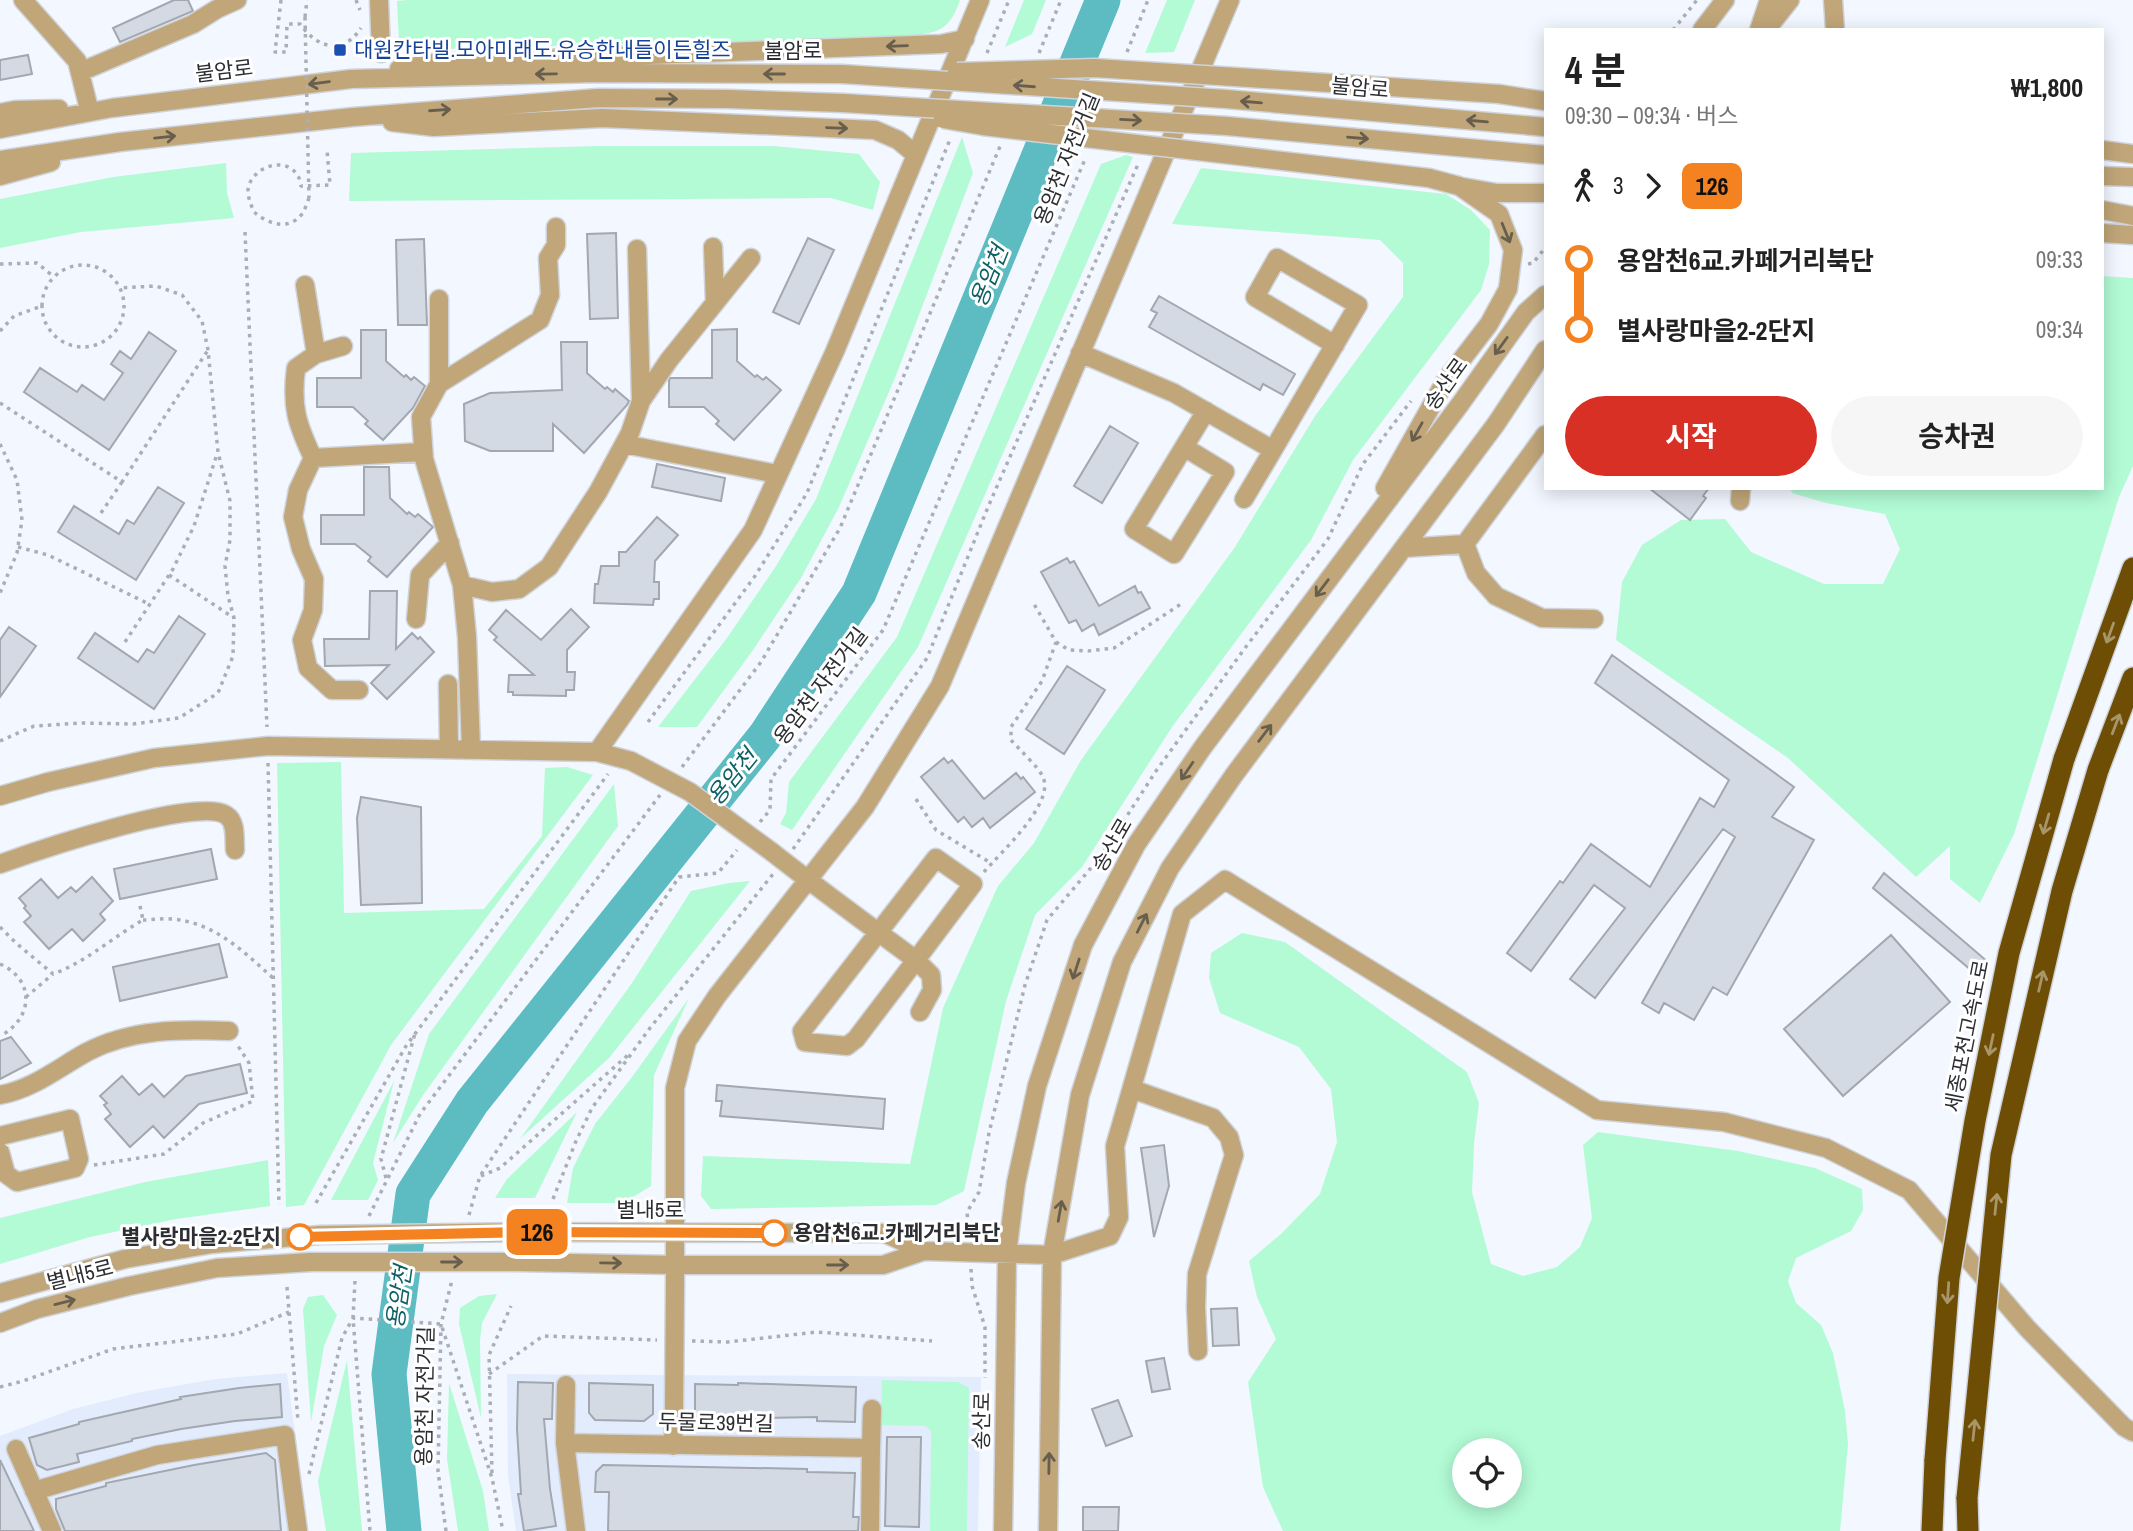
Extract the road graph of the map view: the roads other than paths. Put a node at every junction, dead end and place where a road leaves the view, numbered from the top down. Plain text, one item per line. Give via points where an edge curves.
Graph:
1 (23, 0) edge
2 (237, 0) edge
3 (379, 0) edge
4 (980, 0) edge
5 (1230, 0) edge
6 (1725, 0) edge
7 (1769, 0) edge
8 (1790, 0) edge
9 (1833, 0) edge
10 (1704, 28) edge
11 (1760, 28) edge
12 (1768, 28) edge
13 (1835, 28) edge
14 (964, 39) junction
15 (381, 53) dead end
16 (80, 72) junction
17 (842, 74) junction
18 (351, 79) junction
19 (1542, 99) edge
20 (843, 103) junction
21 (112, 108) junction
22 (89, 109) junction
23 (0, 113) edge
24 (354, 117) junction
25 (1544, 127) edge
26 (0, 129) edge
27 (120, 142) junction
28 (2104, 150) edge
29 (2133, 154) edge
30 (916, 155) junction
31 (1544, 155) edge
32 (0, 160) edge
33 (0, 176) edge
34 (2104, 176) edge
35 (2133, 177) edge
36 (1459, 187) junction
37 (1544, 193) edge
38 (2104, 211) edge
39 (2133, 216) edge
40 (556, 227) dead end
41 (2104, 233) edge
42 (2133, 235) edge
43 (713, 247) dead end
44 (637, 249) dead end
45 (751, 258) dead end
46 (305, 285) dead end
47 (1544, 296) edge
48 (439, 299) dead end
49 (715, 303) junction
50 (1335, 345) junction
51 (343, 346) dead end
52 (1544, 351) edge
53 (316, 354) junction
54 (1080, 354) junction
55 (1544, 370) edge
56 (439, 384) junction
57 (641, 401) junction
58 (1505, 409) junction
59 (1206, 411) junction
60 (1544, 436) edge
61 (624, 444) junction
62 (1184, 447) junction
63 (1273, 450) junction
64 (423, 452) junction
65 (313, 458) junction
66 (777, 474) junction
67 (1244, 499) dead end
68 (450, 542) junction
69 (1465, 544) junction
70 (1404, 548) junction
71 (1350, 550) junction
72 (2133, 568) edge
73 (462, 585) junction
74 (416, 619) dead end
75 (1594, 619) dead end
76 (2133, 678) edge
77 (448, 684) dead end
78 (359, 690) dead end
79 (449, 748) junction
80 (471, 749) junction
81 (597, 752) junction
82 (0, 796) edge
83 (235, 850) dead end
84 (0, 864) edge
85 (807, 880) junction
86 (879, 933) junction
87 (916, 960) junction
88 (920, 1012) dead end
89 (229, 1031) road end
90 (1132, 1089) junction
91 (0, 1095) edge
92 (0, 1136) edge
93 (0, 1152) edge
94 (675, 1233) junction
95 (925, 1251) junction
96 (1007, 1254) junction
97 (1052, 1255) junction
98 (674, 1265) junction
99 (0, 1293) edge
100 (0, 1323) edge
101 (1198, 1351) dead end
102 (566, 1385) dead end
103 (872, 1409) dead end
104 (2133, 1432) edge
105 (565, 1443) junction
106 (673, 1446) junction
107 (871, 1448) junction
108 (16, 1449) dead end
109 (34, 1491) junction
110 (52, 1531) edge
111 (298, 1531) edge
112 (576, 1531) edge
113 (870, 1531) edge
114 (1003, 1531) edge
115 (1048, 1531) edge
116 (1932, 1531) edge
117 (1968, 1531) edge

1 - 16 street via 77,61
2 - 16 street
3 - 15 street
4 - 14 street
5 - 54 street
6 - 10 street
7 - 11 street
8 - 12 street
9 - 13 street
14 -> 18 street via 941,44 433,63
14 - 30 street
16 - 22 street
17 -> 18 street, 불암로
17 - 19 street, bridge via 1095,68
25 -> 17 street, 불암로, bridge via 1226,99
18 -> 21 street, 불암로
24 -> 20 street via 598,98
20 -> 31 street, bridge via 1227,126
20 - 36 street, bridge via 983,126 1429,178
21 - 22 street
21 - 26 street, 불암로
22 - 23 street
27 -> 24 street
24 -> 30 street via 434,127 602,118 875,130
27 - 32 street
27 - 33 street
28 - 29 street
30 - 66 street via 835,351
34 - 35 street
36 - 37 street
36 -> 71 street via 1499,214 1513,250 1508,289 1489,324 1446,380
38 - 39 street
40 - 56 street via 556,245 548,257 550,295 540,320
41 - 42 street
43 - 49 street
44 - 57 street
45 - 49 street
46 - 53 street
47 -> 71 street, 송산로 via 1526,312
48 - 56 street
49 - 57 street
50 - 50 street via 1358,305 1277,258 1255,297
50 - 63 street
51 - 53 street
52 - 58 street
53 - 65 street via 296,368 293,393 297,424
54 - 59 street
54 - 85 street via 940,686 865,807
55 - 58 street
56 - 64 street via 421,417
57 - 61 street
58 - 70 street
59 - 62 street
59 - 63 street
60 - 69 street
61 - 66 street
61 - 73 street via 550,567 519,589 492,592
62 - 62 street via 1134,529 1174,554 1225,472
63 - 67 street
64 - 65 street
64 - 68 street
65 - 78 street via 298,490 293,517 314,579 313,610 302,640 308,668 332,690
66 - 81 street via 753,530
68 - 73 street
68 - 74 street via 420,575
69 - 70 street
69 - 75 street via 1476,573 1496,596 1542,618
97 -> 70 street via 1080,1095 1122,962 1170,868
71 -> 96 street, 송산로 via 1136,845 1083,945 1037,1086 1016,1183
72 -> 116 highway, 세종포천고속도로, bridge via 2064,759 2009,953 1950,1278
73 - 80 street
117 -> 76 highway, bridge via 1967,1498 2001,1155 2062,891 2098,770
77 - 79 street
79 - 80 street
79 - 82 street via 268,746 154,758
80 - 81 street
81 - 85 street, bridge via 631,761 690,792
83 - 84 street via 228,816 197,811 74,838
85 - 86 street
85 - 94 street via 687,1041 675,1088
86 - 87 street
86 - 87 street via 936,858 973,884
86 - 87 street via 802,1031 806,1042 847,1046
87 - 88 street via 931,975 932,990
89 - 91 street via 168,1030 110,1042 17,1092
90 - 97 street, 별내5로 via 1115,1146 1119,1217 1110,1236
90 - 101 street via 1213,1118 1229,1137 1234,1155 1197,1274
90 - 104 street, 별내5로 via 1182,914 1225,880 1597,1110 1724,1122 1814,1144 1909,1190 2026,1328
92 - 93 street via 70,1119 79,1159 75,1168 17,1182 6,1174
94 - 95 street, 별내5로 via 884,1233
94 - 98 street
94 - 99 street, 별내5로, bridge via 320,1235 212,1244
95 - 96 street, 별내5로
98 -> 95 street, 별내5로 via 883,1265
96 - 97 street, 별내5로
96 - 114 street, 송산로
115 -> 97 street
100 -> 98 street, 별내5로, bridge via 50,1306 217,1268 311,1262
98 - 106 street, bridge
102 - 105 street
103 - 107 street
105 - 106 street, 두물로39번길
105 - 112 street
106 - 107 street, 두물로39번길
107 - 113 street
108 - 109 street
109 - 110 street
109 - 111 street via 157,1455 285,1435

